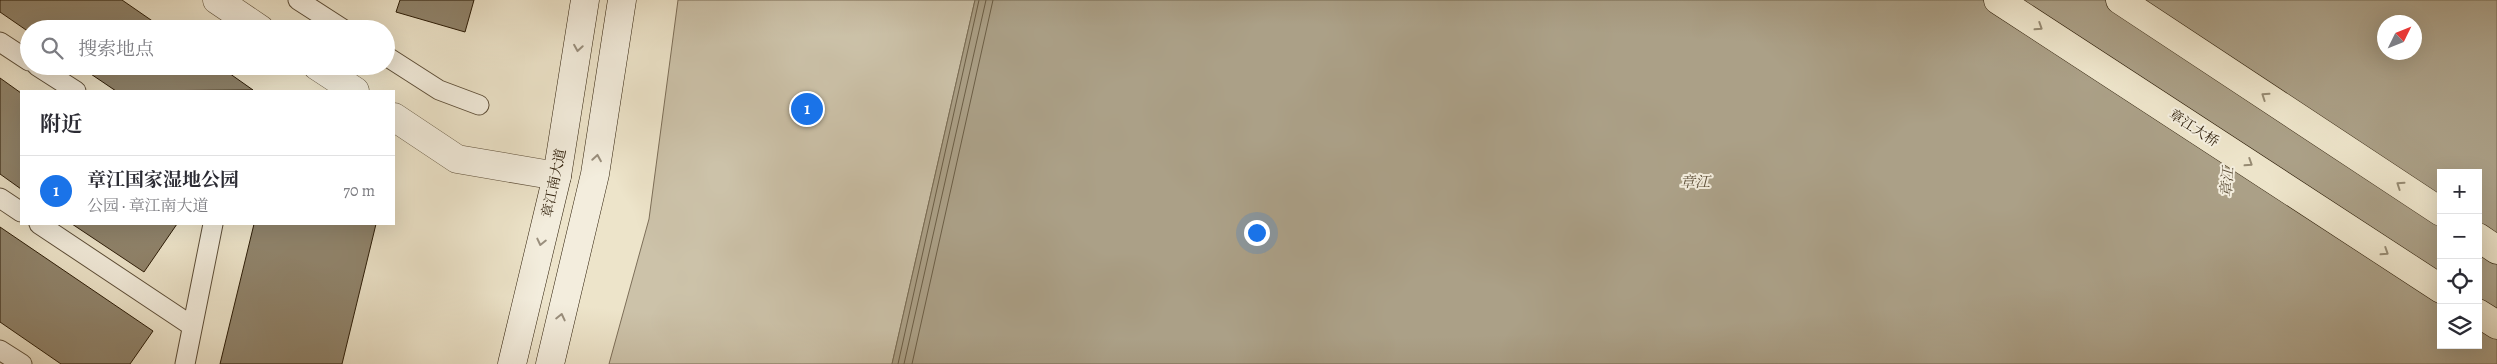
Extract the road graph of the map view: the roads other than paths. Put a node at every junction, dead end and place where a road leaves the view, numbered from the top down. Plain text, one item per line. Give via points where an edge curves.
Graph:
1 (216, 0) edge
2 (298, 0) edge
3 (586, 0) edge
4 (622, 0) edge
5 (1998, 0) edge
6 (2120, 0) edge
7 (246, 20) edge
8 (329, 20) edge
9 (0, 42) edge
10 (20, 55) edge
11 (395, 62) edge
12 (51, 75) edge
13 (330, 75) edge
14 (74, 90) edge
15 (353, 90) edge
16 (479, 105) dead end
17 (395, 118) edge
18 (557, 176) junction
19 (0, 198) edge
20 (2437, 209) edge
21 (20, 211) edge
22 (40, 225) edge
23 (214, 225) edge
24 (2482, 240) edge
25 (2497, 250) edge
26 (2437, 286) edge
27 (2482, 316) edge
28 (2497, 325) edge
29 (192, 326) junction
30 (0, 350) edge
31 (22, 364) edge
32 (185, 364) edge
33 (512, 364) edge
34 (550, 364) edge

1 - 7 main road
2 - 8 lane
3 -> 18 main road, 章江南大道
34 -> 4 main road via 595,174
5 -> 26 highway, 章江大桥
20 -> 6 highway
9 - 10 lane
11 - 16 lane via 439,90
12 - 14 lane
13 - 15 main road
17 - 18 main road via 457,159
18 -> 33 main road, 章江南大道
19 - 21 lane
22 - 29 lane
23 - 29 lane
24 - 25 highway
27 - 28 highway
29 - 32 lane
30 - 31 lane

